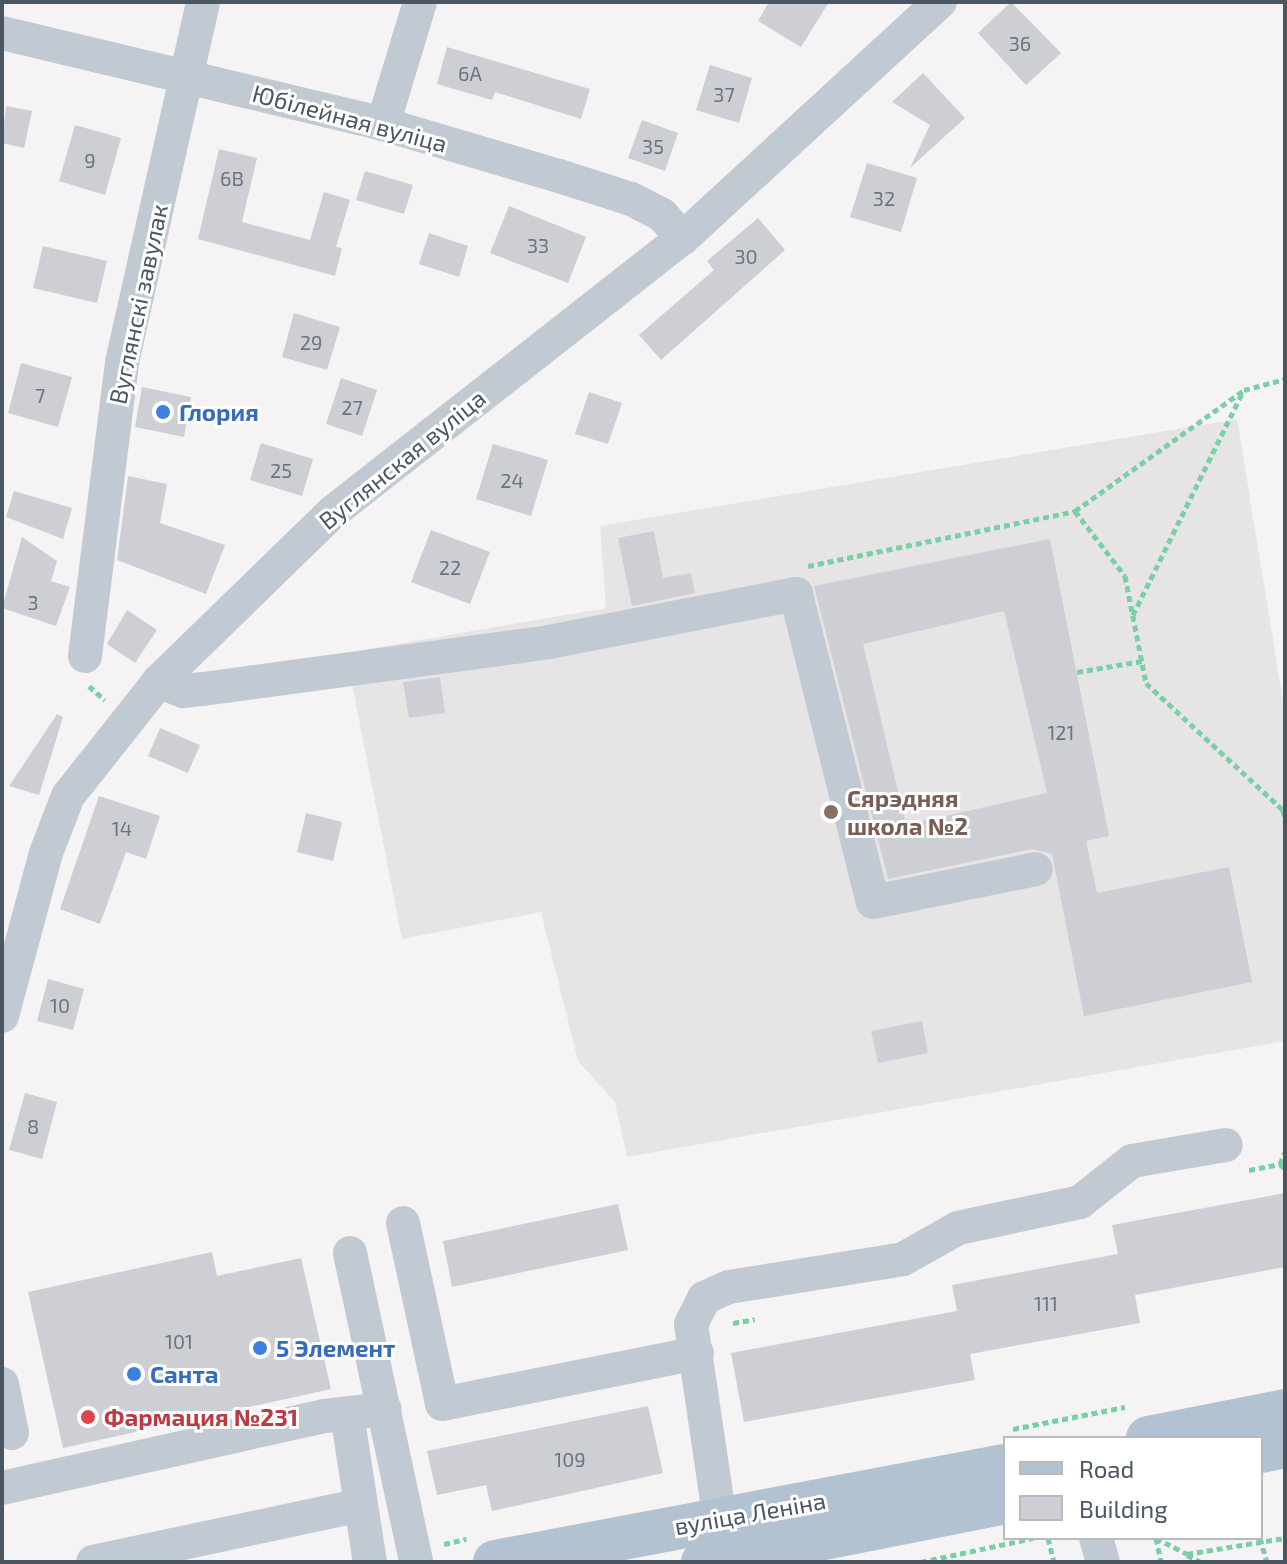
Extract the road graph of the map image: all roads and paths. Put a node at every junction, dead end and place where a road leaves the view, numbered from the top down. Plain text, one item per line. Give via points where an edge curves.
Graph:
1 (203, 2) edge
2 (420, 2) edge
3 (940, 2) edge
4 (2, 33) edge
5 (187, 76) junction
6 (383, 124) junction
7 (683, 238) junction
8 (1285, 379) edge
9 (1244, 390) junction
10 (1075, 511) junction
11 (796, 594) junction
12 (1133, 615) junction
13 (85, 656) dead end
14 (1142, 661) junction
15 (1077, 672) dead end
16 (159, 681) junction
17 (1285, 818) edge
18 (1036, 869) dead end
19 (2, 1016) edge
20 (1226, 1145) dead end
21 (1285, 1152) edge
22 (1280, 1164) dead end
23 (403, 1223) dead end
24 (350, 1253) dead end
25 (697, 1353) junction
26 (2, 1384) edge
27 (385, 1409) junction
28 (1285, 1411) edge
29 (347, 1414) junction
30 (12, 1433) dead end
31 (1158, 1436) edge
32 (1285, 1446) edge
33 (1263, 1451) edge
34 (1003, 1467) edge
35 (2, 1488) edge
36 (1003, 1502) edge
37 (361, 1505) junction
38 (809, 1535) edge
39 (1285, 1538) edge
40 (1024, 1540) edge
41 (1048, 1540) edge
42 (1097, 1540) edge
43 (1156, 1540) edge
44 (1160, 1540) edge
45 (1261, 1541) edge
46 (716, 1546) edge
47 (1187, 1554) junction
48 (93, 1562) edge
49 (370, 1562) edge
50 (416, 1562) edge
51 (495, 1562) edge
52 (921, 1562) edge
53 (1054, 1562) edge
54 (1103, 1562) edge
55 (1161, 1562) edge
56 (1201, 1562) edge
57 (1267, 1562) edge

1 - 5 street, Вуглянскі завулак
2 - 6 street
3 - 7 street, Вуглянская вуліца
4 - 5 street, Юбілейная вуліца
5 - 6 street, Юбілейная вуліца
5 - 13 street, Вуглянскі завулак via 122,362
6 - 7 street, Юбілейная вуліца via 631,199 662,215
7 - 16 street, Вуглянская вуліца via 333,512
8 - 9 path
9 - 10 path
9 - 12 path
10 - 11 path via 804,567
10 - 12 path via 1125,576
11 - 16 street via 533,645 183,691
11 - 18 street via 873,902
12 - 14 path
14 - 15 path
14 - 17 path via 1146,683 1283,810
16 - 19 street, Вуглянская вуліца via 68,796 46,853
20 - 25 street via 1132,1161 1080,1202 958,1228 903,1259 729,1287 704,1298 691,1324
21 - 22 path
23 - 25 street via 442,1404
24 - 27 street
25 - 46 street
26 - 30 street
27 - 29 street
27 - 50 street
28 - 31 main road
29 - 35 street
29 - 37 street
32 - 33 main road
34 - 38 main road, вуліца Леніна
36 - 38 main road, вуліца Леніна
37 - 48 street
37 - 49 street
38 - 46 main road, вуліца Леніна
39 - 45 path
40 - 52 path
41 - 53 path
42 - 54 street
43 - 55 path
44 - 47 path
45 - 47 path
45 - 57 path
46 - 51 main road, вуліца Леніна
47 - 56 path

